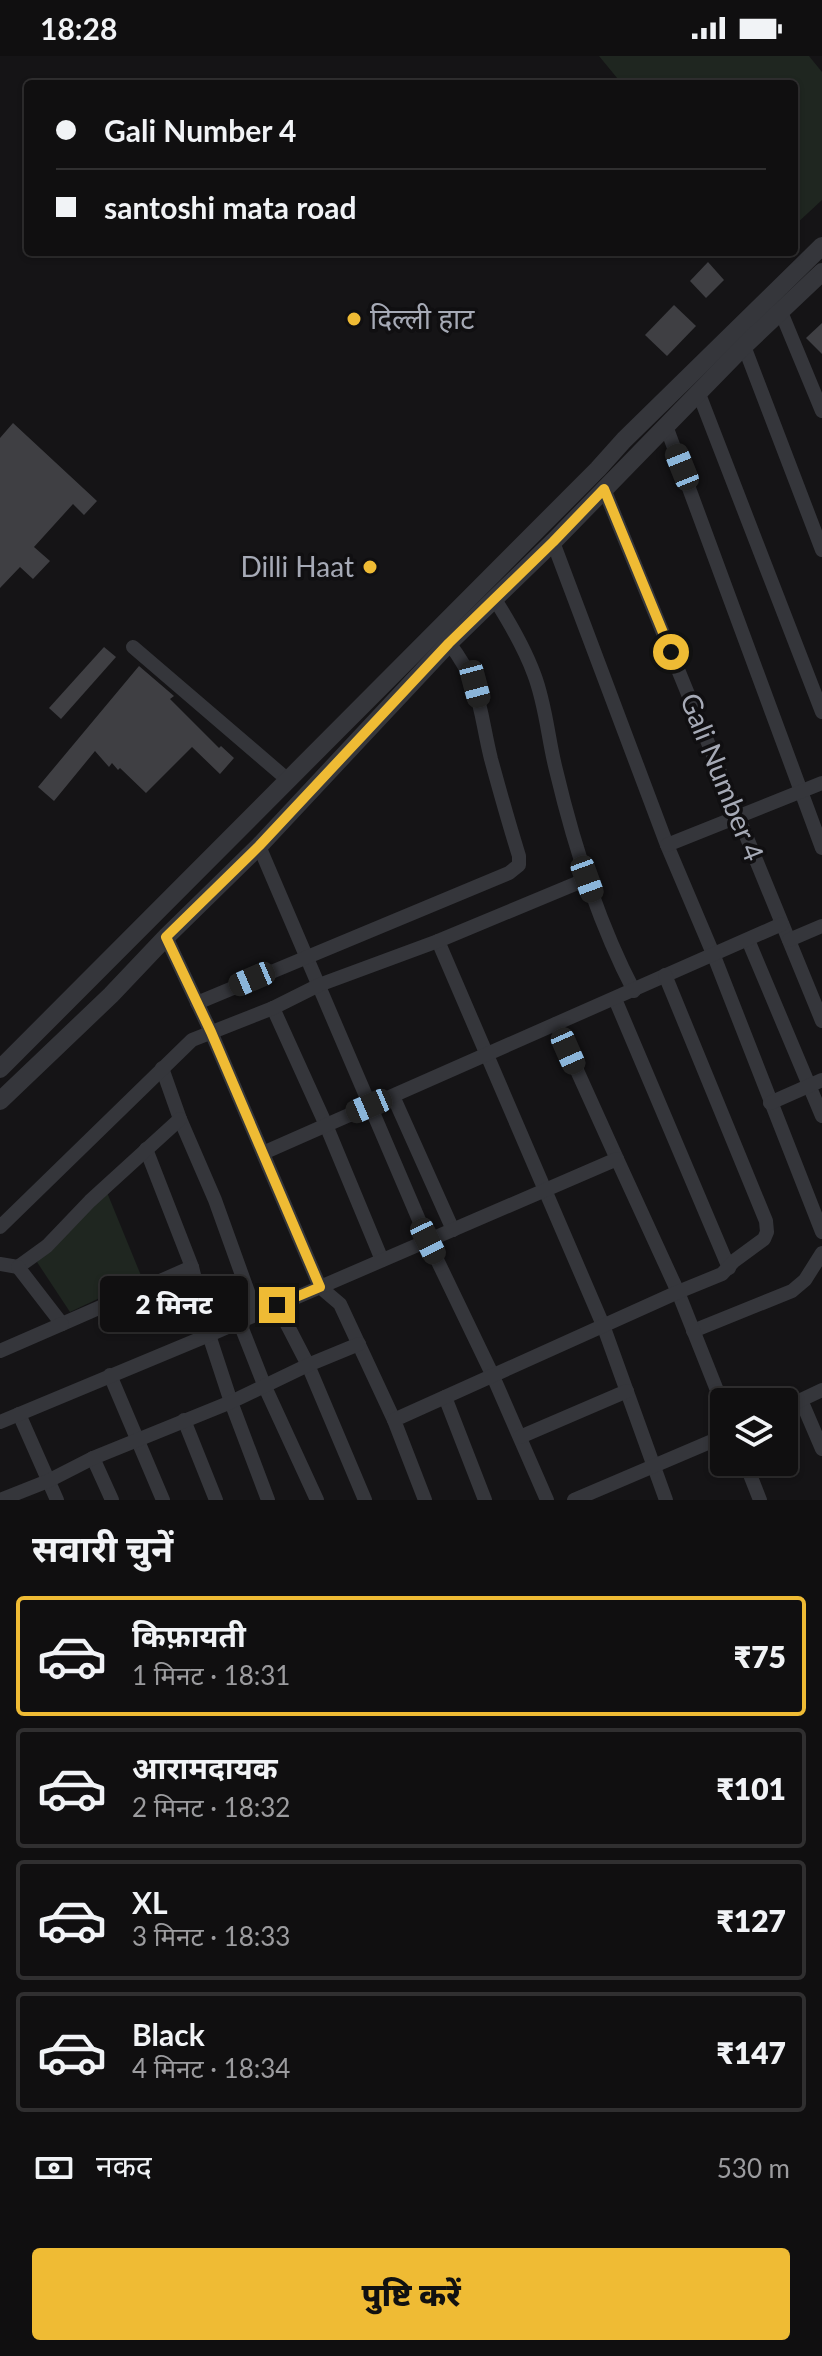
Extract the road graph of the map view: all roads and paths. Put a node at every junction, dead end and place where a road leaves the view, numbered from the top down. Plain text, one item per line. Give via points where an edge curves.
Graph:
1 (822, 246) edge
2 (819, 279) edge
3 (781, 312) junction
4 (744, 346) junction
5 (699, 394) junction
6 (822, 411) edge
7 (666, 426) junction
8 (604, 489) junction
9 (553, 542) junction
10 (822, 550) edge
11 (494, 598) junction
12 (449, 643) junction
13 (133, 647) dead end
14 (822, 712) edge
15 (288, 780) junction
16 (822, 783) edge
17 (800, 792) junction
18 (738, 816) junction
19 (667, 845) junction
20 (259, 846) junction
21 (822, 848) edge
22 (587, 879) junction
23 (782, 924) junction
24 (822, 926) edge
25 (166, 937) junction
26 (748, 940) junction
27 (789, 940) junction
28 (438, 941) junction
29 (307, 955) junction
30 (714, 956) junction
31 (665, 975) junction
32 (319, 985) junction
33 (634, 991) junction
34 (615, 999) junction
35 (197, 1003) junction
36 (273, 1008) junction
37 (822, 1021) edge
38 (556, 1024) junction
39 (211, 1032) junction
40 (486, 1056) junction
41 (162, 1068) junction
42 (0, 1069) edge
43 (816, 1083) edge
44 (393, 1096) junction
45 (0, 1101) edge
46 (770, 1103) junction
47 (369, 1106) junction
48 (822, 1116) edge
49 (180, 1119) junction
50 (326, 1125) junction
51 (146, 1149) junction
52 (263, 1153) junction
53 (617, 1159) junction
54 (544, 1191) junction
55 (0, 1227) edge
56 (453, 1230) junction
57 (822, 1232) edge
58 (428, 1241) junction
59 (822, 1253) edge
60 (382, 1260) junction
61 (0, 1264) edge
62 (18, 1267) junction
63 (192, 1267) junction
64 (729, 1268) junction
65 (320, 1287) junction
66 (678, 1292) junction
67 (277, 1305) junction
68 (256, 1314) junction
69 (239, 1321) junction
70 (62, 1324) junction
71 (603, 1325) junction
72 (693, 1331) junction
73 (209, 1335) junction
74 (359, 1344) junction
75 (0, 1351) edge
76 (308, 1365) junction
77 (492, 1374) junction
78 (110, 1375) junction
79 (265, 1387) junction
80 (716, 1388) edge
81 (822, 1390) edge
82 (627, 1391) junction
83 (445, 1397) junction
84 (801, 1400) junction
85 (798, 1401) edge
86 (231, 1402) junction
87 (19, 1414) junction
88 (184, 1420) junction
89 (394, 1420) junction
90 (0, 1422) edge
91 (520, 1437) junction
92 (138, 1440) junction
93 (710, 1442) edge
94 (822, 1449) edge
95 (93, 1458) junction
96 (652, 1467) junction
97 (751, 1476) edge
98 (48, 1481) junction
99 (597, 1496) edge
100 (419, 1498) edge
101 (0, 1500) edge
102 (57, 1500) edge
103 (112, 1500) edge
104 (163, 1500) edge
105 (216, 1500) edge
106 (268, 1500) edge
107 (317, 1500) edge
108 (365, 1500) edge
109 (485, 1500) edge
110 (547, 1500) edge
111 (574, 1500) edge
112 (666, 1500) edge
113 (760, 1500) edge

1 - 15 street
2 - 3 street
3 - 4 street
3 - 6 street
4 - 5 street
4 - 10 street
5 - 7 street
5 - 14 street
7 - 8 street
7 - 17 street
8 - 9 street
8 - 18 street, Gali Number 4
9 - 11 street
9 - 19 street
11 - 12 street
11 - 22 street via 536,677
12 - 20 street
12 - 29 street via 475,684 519,865
13 - 15 street
15 - 42 street
16 - 17 street
17 - 18 street
17 - 21 street
18 - 19 street
18 - 23 street, Gali Number 4
19 - 30 street
20 - 25 street
20 - 29 street
22 - 28 street
22 - 33 street
23 - 26 street
23 - 27 street, Gali Number 4
24 - 27 street
25 - 35 street
25 - 45 street
26 - 30 street
26 - 43 street
27 - 37 street, Gali Number 4
28 - 32 street
28 - 40 street
29 - 32 street
29 - 35 street
30 - 31 street
30 - 46 street
31 - 33 street
31 - 64 street via 766,1221 764,1239
32 - 36 street
32 - 47 street
33 - 34 street
34 - 38 street
34 - 64 street
35 - 39 street
36 - 39 street
36 - 50 street
38 - 40 street
38 - 53 street
39 - 41 street via 192,1040
39 - 52 street
40 - 44 street
40 - 54 street
41 - 49 street
41 - 55 street
43 - 46 street
43 - 48 street
44 - 47 street
44 - 56 street
46 - 57 street
47 - 50 street
47 - 58 street
49 - 51 street
49 - 68 street
50 - 52 street
50 - 60 street
51 - 62 street via 47,1246
51 - 63 street
52 - 65 street
53 - 54 street
53 - 66 street
54 - 56 street
54 - 71 street
56 - 58 street
58 - 60 street
58 - 77 street
59 - 72 street via 792,1291
60 - 65 street
61 - 62 street
62 - 70 street
63 - 70 street
63 - 73 street
64 - 66 street
65 - 67 street
65 - 74 street via 340,1304
66 - 71 street
66 - 72 street
67 - 68 street
67 - 76 street
68 - 69 street
69 - 73 street
69 - 79 street
70 - 75 street
71 - 77 street
71 - 82 street
72 - 80 street
73 - 78 street
73 - 86 street
74 - 76 street
74 - 89 street
76 - 79 street
76 - 108 street
77 - 83 street
77 - 91 street
78 - 87 street
78 - 92 street
79 - 86 street
79 - 107 street
81 - 84 street
82 - 91 street
82 - 96 street
83 - 89 street
83 - 109 street
84 - 85 street
84 - 94 street
86 - 88 street
86 - 106 street
87 - 90 street
87 - 98 street
88 - 92 street
88 - 105 street
89 - 100 street
91 - 110 street
92 - 95 street
92 - 104 street
93 - 96 street
95 - 98 street
95 - 103 street
96 - 99 street
96 - 112 street
97 - 113 street
98 - 101 street
98 - 102 street
99 - 111 street

